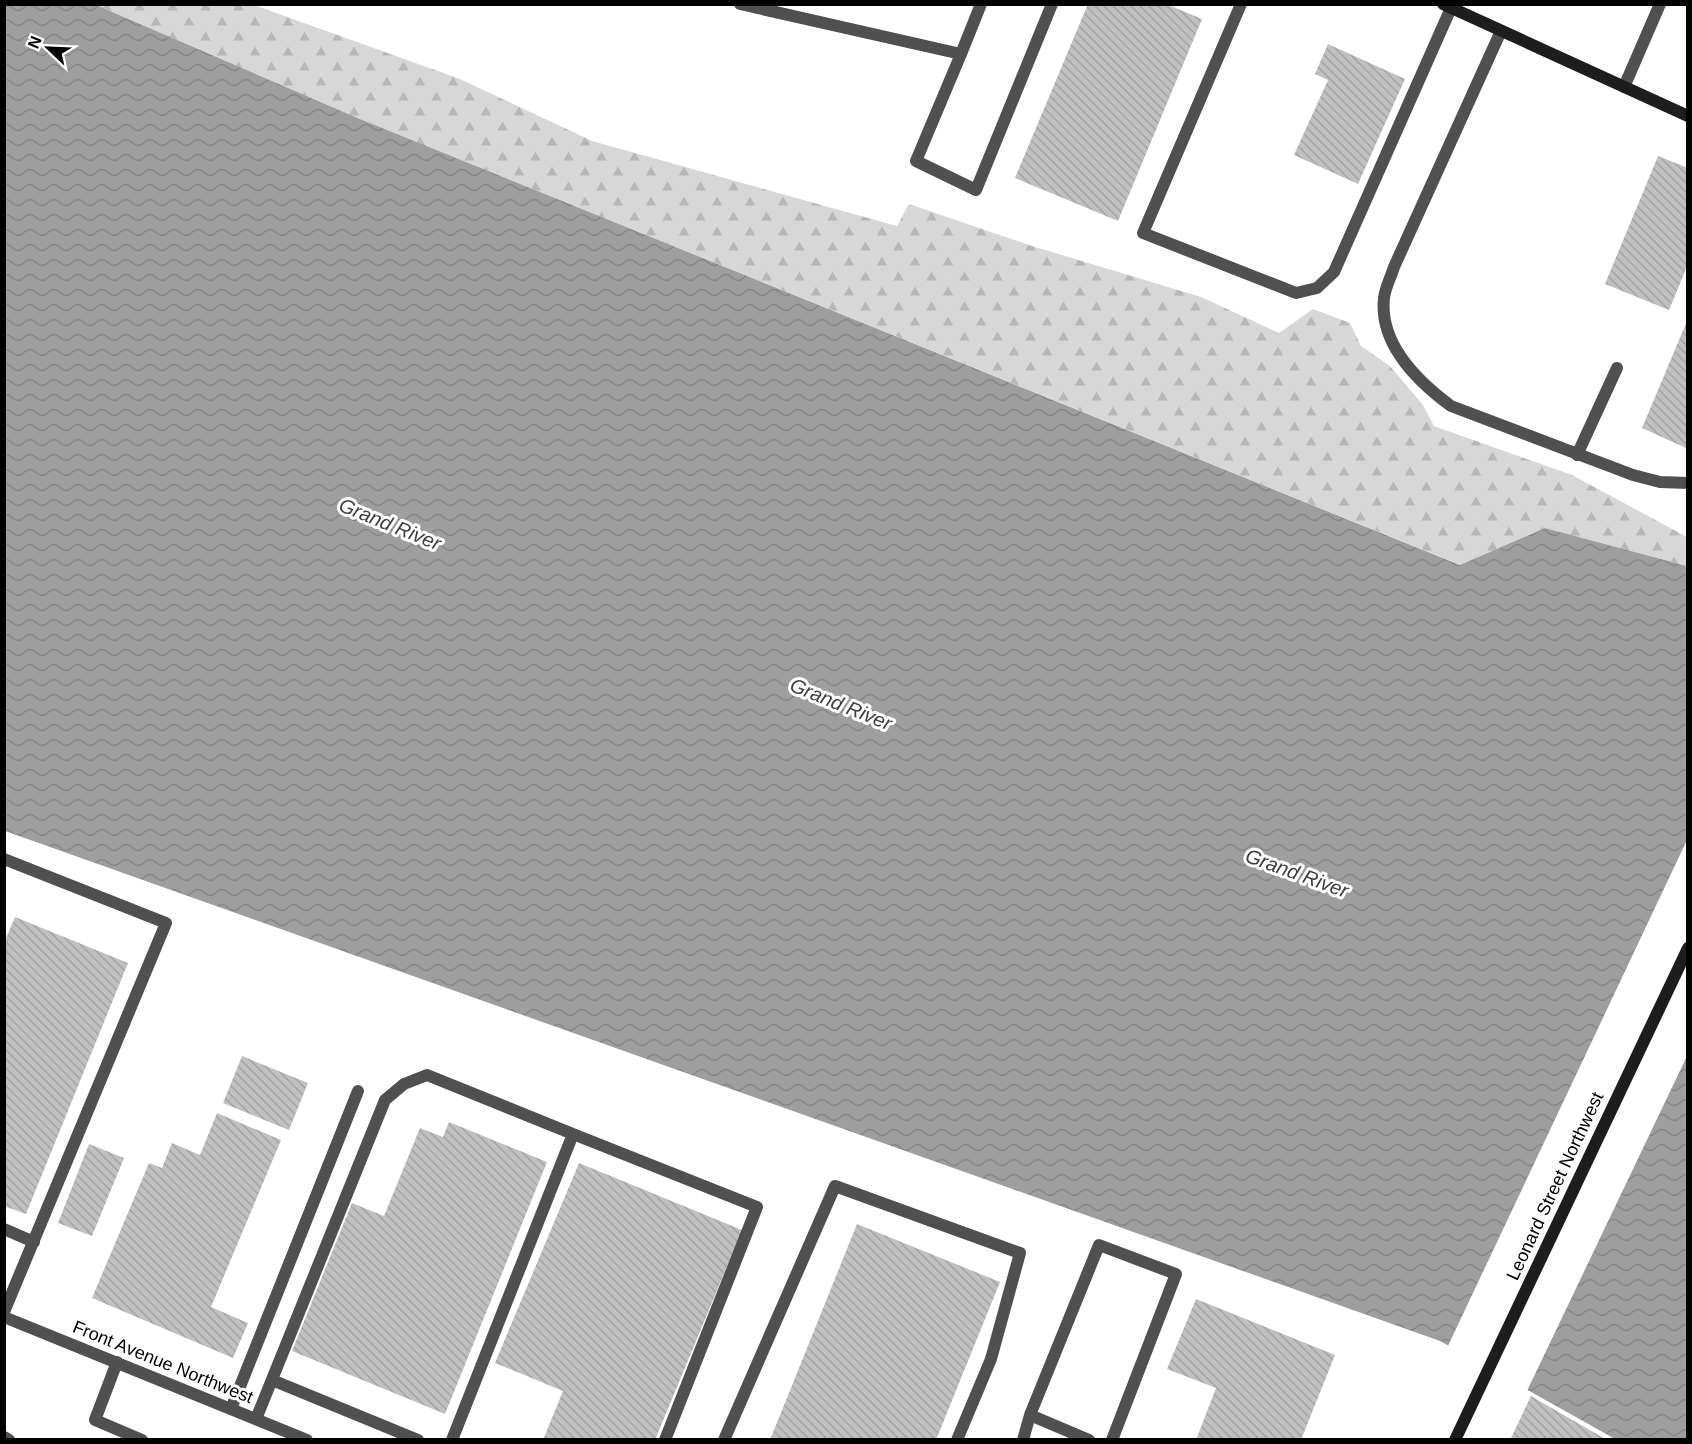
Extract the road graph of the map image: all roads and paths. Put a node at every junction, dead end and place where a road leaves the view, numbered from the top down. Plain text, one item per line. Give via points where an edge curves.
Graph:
1 (741, 4) edge
2 (981, 4) edge
3 (1052, 4) edge
4 (1241, 4) edge
5 (1660, 4) edge
6 (1447, 6) edge
7 (1501, 31) junction
8 (961, 54) junction
9 (1624, 87) junction
10 (1688, 116) edge
11 (1617, 368) dead end
12 (1577, 455) junction
13 (1688, 483) edge
14 (4, 859) edge
15 (1688, 948) edge
16 (358, 1091) dead end
17 (573, 1134) junction
18 (4, 1229) edge
19 (34, 1242) junction
20 (4, 1312) edge
21 (4, 1317) edge
22 (117, 1362) junction
23 (272, 1380) junction
24 (231, 1409) junction
25 (1030, 1415) junction
26 (256, 1419) junction
27 (4, 1437) edge
28 (9, 1440) edge
29 (142, 1440) edge
30 (307, 1440) edge
31 (418, 1440) edge
32 (452, 1440) edge
33 (664, 1440) edge
34 (724, 1440) edge
35 (957, 1440) edge
36 (1023, 1440) edge
37 (1089, 1440) edge
38 (1112, 1440) edge
39 (1455, 1440) edge

1 - 8 street
2 - 8 street
3 - 8 street via 976,190 916,160
4 - 6 street via 1143,233 1296,293 1317,288 1334,272
5 - 9 street
6 - 7 main road
7 - 9 main road
7 - 12 street via 1394,267 1384,298 1386,324 1400,356 1425,387 1451,406
9 - 10 main road
11 - 12 street
12 - 13 street via 1651,480
14 - 19 street via 166,923
15 - 39 main road, Leonard Street Northwest
16 - 24 street
17 - 23 street via 427,1075 404,1083 385,1100
17 - 32 street
17 - 33 street via 757,1207
18 - 19 street
19 - 20 street
21 - 22 street, Front Avenue Northwest
22 - 24 street, Front Avenue Northwest
22 - 29 street via 95,1420
23 - 26 street
23 - 31 street
24 - 26 street, Front Avenue Northwest
25 - 36 street
25 - 37 street
25 - 38 street via 1099,1245 1176,1274
26 - 30 street, Front Avenue Northwest
27 - 28 street
34 - 35 street via 836,1186 1020,1253 991,1359

